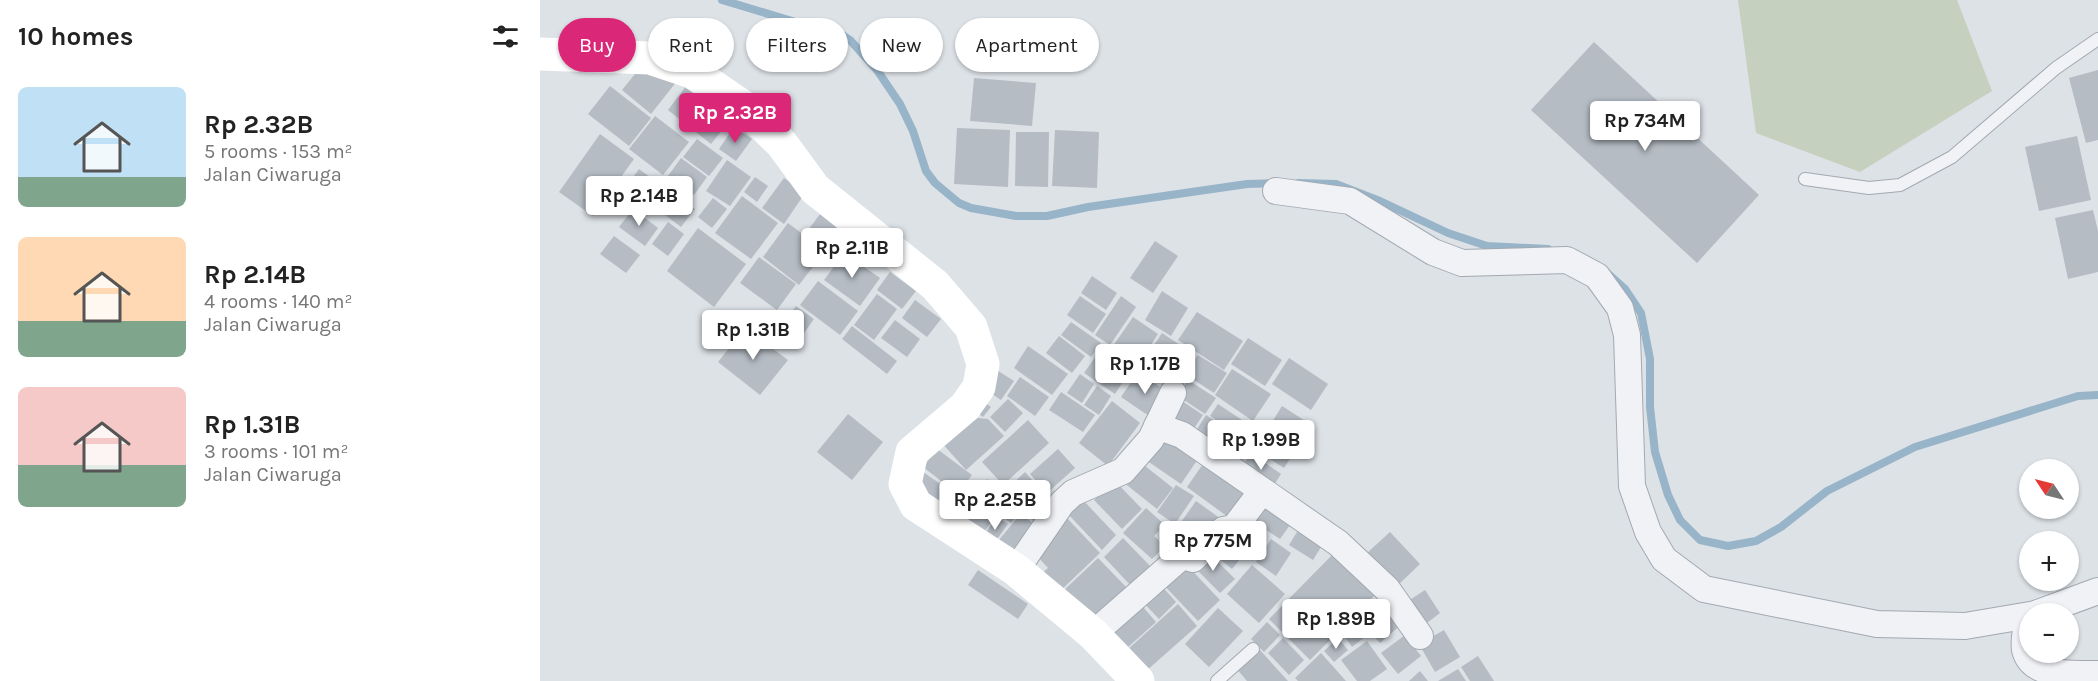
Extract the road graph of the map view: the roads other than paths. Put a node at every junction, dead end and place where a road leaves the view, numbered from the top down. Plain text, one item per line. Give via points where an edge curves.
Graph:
1 (2098, 39) edge
2 (540, 54) edge
3 (1805, 179) dead end
4 (1276, 191) dead end
5 (1173, 393) dead end
6 (1157, 426) junction
7 (1262, 491) junction
8 (1016, 570) junction
9 (2098, 591) edge
10 (2064, 603) edge
11 (2019, 617) edge
12 (1093, 634) junction
13 (1420, 636) dead end
14 (1253, 649) dead end
15 (2034, 663) edge
16 (2098, 674) edge
17 (1138, 681) edge
18 (1217, 681) edge

1 - 3 lane via 2056,68 1952,157 1900,185 1869,188
2 - 8 street via 650,58 692,72 745,108 782,144 815,189 935,285 971,327 983,364 979,387 965,407 912,452 905,484 916,506
4 - 11 street via 1350,201 1433,252 1462,263 1567,260 1597,276 1620,308 1627,335 1632,486 1648,532 1664,559 1704,590 1877,624 1965,626
5 - 6 street
6 - 7 street via 1182,435
6 - 8 street via 1123,471 1073,493 1062,503
7 - 12 street via 1234,528 1223,530 1193,559 1182,556 1175,561
7 - 13 street via 1338,543 1387,589
8 - 12 street
9 - 10 street
12 - 17 street
14 - 18 lane
15 - 16 street via 2056,673

